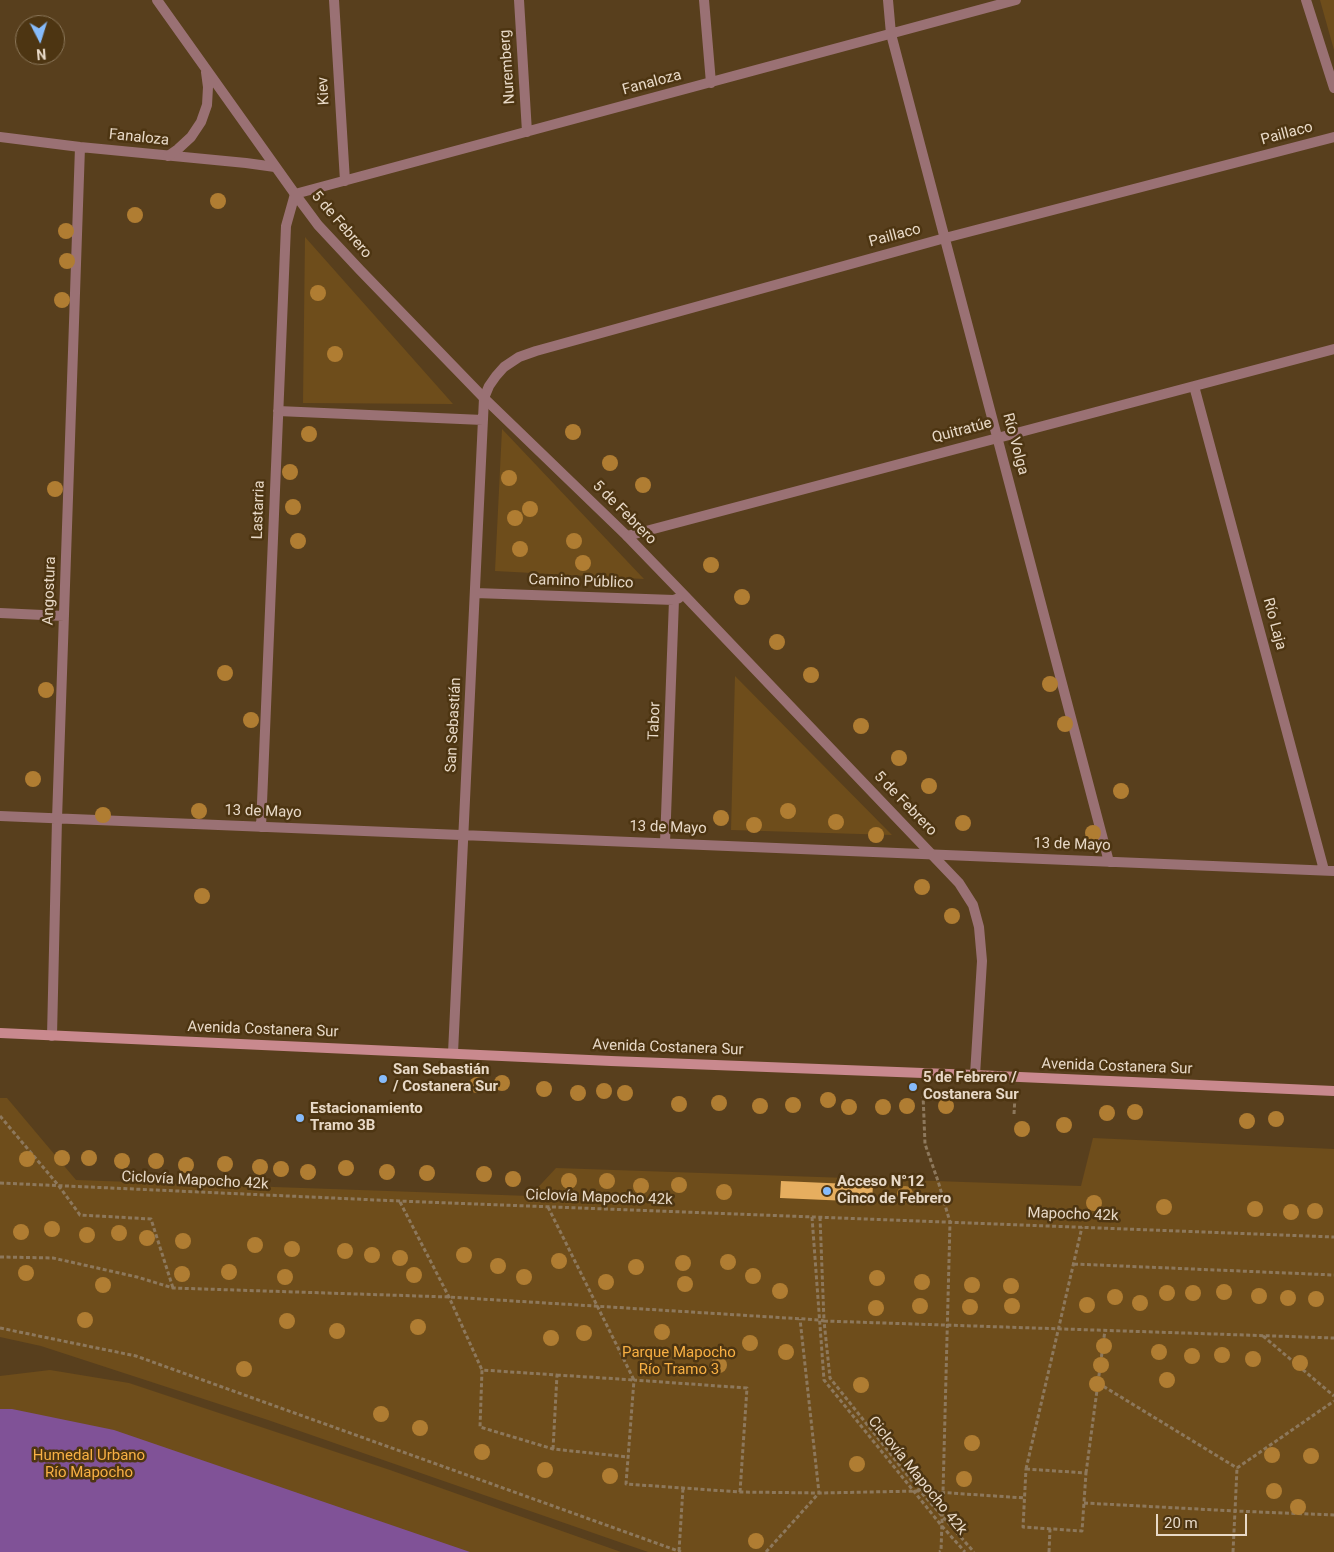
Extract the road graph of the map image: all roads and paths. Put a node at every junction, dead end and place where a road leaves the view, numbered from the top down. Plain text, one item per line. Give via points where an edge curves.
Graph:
1 (157, 0) edge
2 (334, 0) edge
3 (519, 0) edge
4 (704, 0) edge
5 (888, 0) edge
6 (1016, 0) edge
7 (1306, 0) edge
8 (891, 34) junction
9 (206, 69) junction
10 (710, 82) junction
11 (1334, 88) edge
12 (527, 132) junction
13 (0, 137) edge
14 (1334, 137) edge
15 (80, 147) junction
16 (168, 156) junction
17 (275, 167) junction
18 (345, 181) junction
19 (295, 194) junction
20 (945, 238) junction
21 (1334, 348) edge
22 (1194, 386) junction
23 (484, 398) junction
24 (278, 411) junction
25 (483, 420) junction
26 (998, 437) junction
27 (627, 536) junction
28 (475, 593) junction
29 (685, 596) junction
30 (674, 600) junction
31 (0, 613) edge
32 (64, 616) junction
33 (0, 816) edge
34 (58, 819) junction
35 (261, 827) junction
36 (463, 835) junction
37 (665, 843) junction
38 (932, 855) junction
39 (1109, 862) junction
40 (1329, 870) edge
41 (0, 1033) edge
42 (52, 1036) junction
43 (453, 1053) junction
44 (922, 1073) junction
45 (975, 1075) junction
46 (1334, 1091) edge
47 (0, 1116) edge
48 (0, 1183) edge
49 (59, 1186) junction
50 (399, 1201) junction
51 (548, 1207) junction
52 (812, 1217) junction
53 (820, 1217) junction
54 (950, 1222) junction
55 (1082, 1227) junction
56 (1334, 1237) edge
57 (0, 1257) edge
58 (1074, 1264) junction
59 (1334, 1275) edge
60 (173, 1288) junction
61 (449, 1297) junction
62 (597, 1307) junction
63 (800, 1319) junction
64 (822, 1321) junction
65 (948, 1325) junction
66 (0, 1328) edge
67 (1059, 1329) junction
68 (1105, 1330) junction
69 (1262, 1336) junction
70 (1334, 1338) edge
71 (482, 1370) junction
72 (557, 1375) junction
73 (634, 1380) junction
74 (1098, 1383) junction
75 (1334, 1396) edge
76 (1334, 1401) edge
77 (553, 1449) junction
78 (628, 1457) junction
79 (1237, 1468) junction
80 (1026, 1469) junction
81 (1086, 1473) junction
82 (683, 1488) junction
83 (920, 1491) junction
84 (740, 1492) junction
85 (914, 1492) junction
86 (943, 1492) junction
87 (819, 1493) junction
88 (1025, 1498) junction
89 (1084, 1503) junction
90 (1235, 1511) junction
91 (1334, 1515) edge
92 (942, 1516) junction
93 (941, 1525) junction
94 (1050, 1529) junction
95 (680, 1552) edge
96 (766, 1552) edge
97 (939, 1552) edge
98 (965, 1552) edge
99 (974, 1552) edge
100 (1049, 1552) edge
101 (1233, 1552) edge

1 - 9 street, 5 de Febrero
2 - 18 street, Kiev
3 - 12 street, Nuremberg
4 - 10 street
5 - 8 street, Río Volga
6 - 8 street, Fanaloza
7 - 11 street
8 - 10 street, Fanaloza
8 - 20 street, Río Volga
9 - 16 street via 207,105 201,122 191,137
9 - 17 street, 5 de Febrero
10 - 12 street, Fanaloza
12 - 18 street, Fanaloza
13 - 15 street, Fanaloza
14 - 20 street, Paillaco
15 - 16 street, Fanaloza
15 - 32 street, Angostura
16 - 17 street, Fanaloza
17 - 19 street, 5 de Febrero
18 - 19 street, Fanaloza
19 - 23 street, 5 de Febrero via 318,225
19 - 24 street, Lastarria via 286,226
20 - 23 street, Paillaco via 536,351 504,367
20 - 26 street, Río Volga
21 - 22 street, Quitratúe
22 - 26 street, Quitratúe
22 - 40 street, Río Laja
23 - 25 street, San Sebastián
23 - 27 street, 5 de Febrero
24 - 25 street
24 - 35 street, Lastarria
25 - 28 street, San Sebastián
26 - 27 street, Quitratúe
26 - 39 street, Río Volga
27 - 29 street, 5 de Febrero
28 - 30 street, Camino Público
28 - 36 street, San Sebastián
29 - 30 street, Camino Público
29 - 38 street, 5 de Febrero
30 - 37 street, Tabor
31 - 32 street
32 - 34 street, Angostura
33 - 34 street, 13 de Mayo
34 - 35 street, 13 de Mayo
34 - 42 street, Angostura
35 - 36 street, 13 de Mayo
36 - 37 street, 13 de Mayo
36 - 43 street, San Sebastián
37 - 38 street, 13 de Mayo
38 - 39 street, 13 de Mayo
38 - 45 street, 5 de Febrero via 959,883 973,906 979,927 982,961
39 - 40 street, 13 de Mayo
41 - 42 main road, Avenida Costanera Sur
42 - 43 main road, Avenida Costanera Sur
43 - 44 main road, Avenida Costanera Sur
44 - 45 main road, Avenida Costanera Sur
44 - 54 path via 925,1144
45 - 46 main road, Avenida Costanera Sur
47 - 49 path
48 - 49 path, Ciclovía Mapocho 42k
49 - 50 path, Ciclovía Mapocho 42k
49 - 60 path via 80,1215 151,1220
50 - 51 path, Ciclovía Mapocho 42k
50 - 61 path
51 - 52 path, Ciclovía Mapocho 42k
51 - 62 path
52 - 53 path, Mapocho 42k
52 - 64 path, Ciclovía Mapocho 42k
53 - 54 path, Mapocho 42k
53 - 64 path
54 - 55 path, Mapocho 42k
54 - 65 path
55 - 56 path, Mapocho 42k
55 - 58 path
57 - 60 path via 53,1258
58 - 59 path
58 - 67 path
60 - 61 path
61 - 62 path
61 - 71 path
62 - 63 path
62 - 73 path
63 - 64 path
63 - 87 path
64 - 65 path
64 - 83 path via 830,1378
64 - 85 path, Ciclovía Mapocho 42k via 824,1380
65 - 67 path
65 - 86 path
66 - 95 path via 136,1356
67 - 68 path
67 - 80 path
68 - 69 path
68 - 74 path
69 - 70 path
69 - 75 path
71 - 72 path
71 - 77 path via 480,1427
72 - 73 path
72 - 77 path
73 - 78 path
73 - 84 path via 747,1388
74 - 79 path
74 - 81 path
76 - 79 path
77 - 78 path
78 - 82 path via 626,1484
79 - 90 path
80 - 81 path
80 - 88 path
81 - 89 path
82 - 84 path
82 - 95 path
83 - 85 path
83 - 86 path
83 - 92 path
84 - 87 path
85 - 87 path
85 - 93 path, Ciclovía Mapocho 42k
86 - 88 path
86 - 92 path
87 - 96 path
88 - 94 path via 1023,1527
89 - 90 path
89 - 94 path via 1082,1531
90 - 91 path
90 - 101 path
92 - 93 path
92 - 99 path
93 - 97 path
93 - 98 path, Ciclovía Mapocho 42k
94 - 100 path

